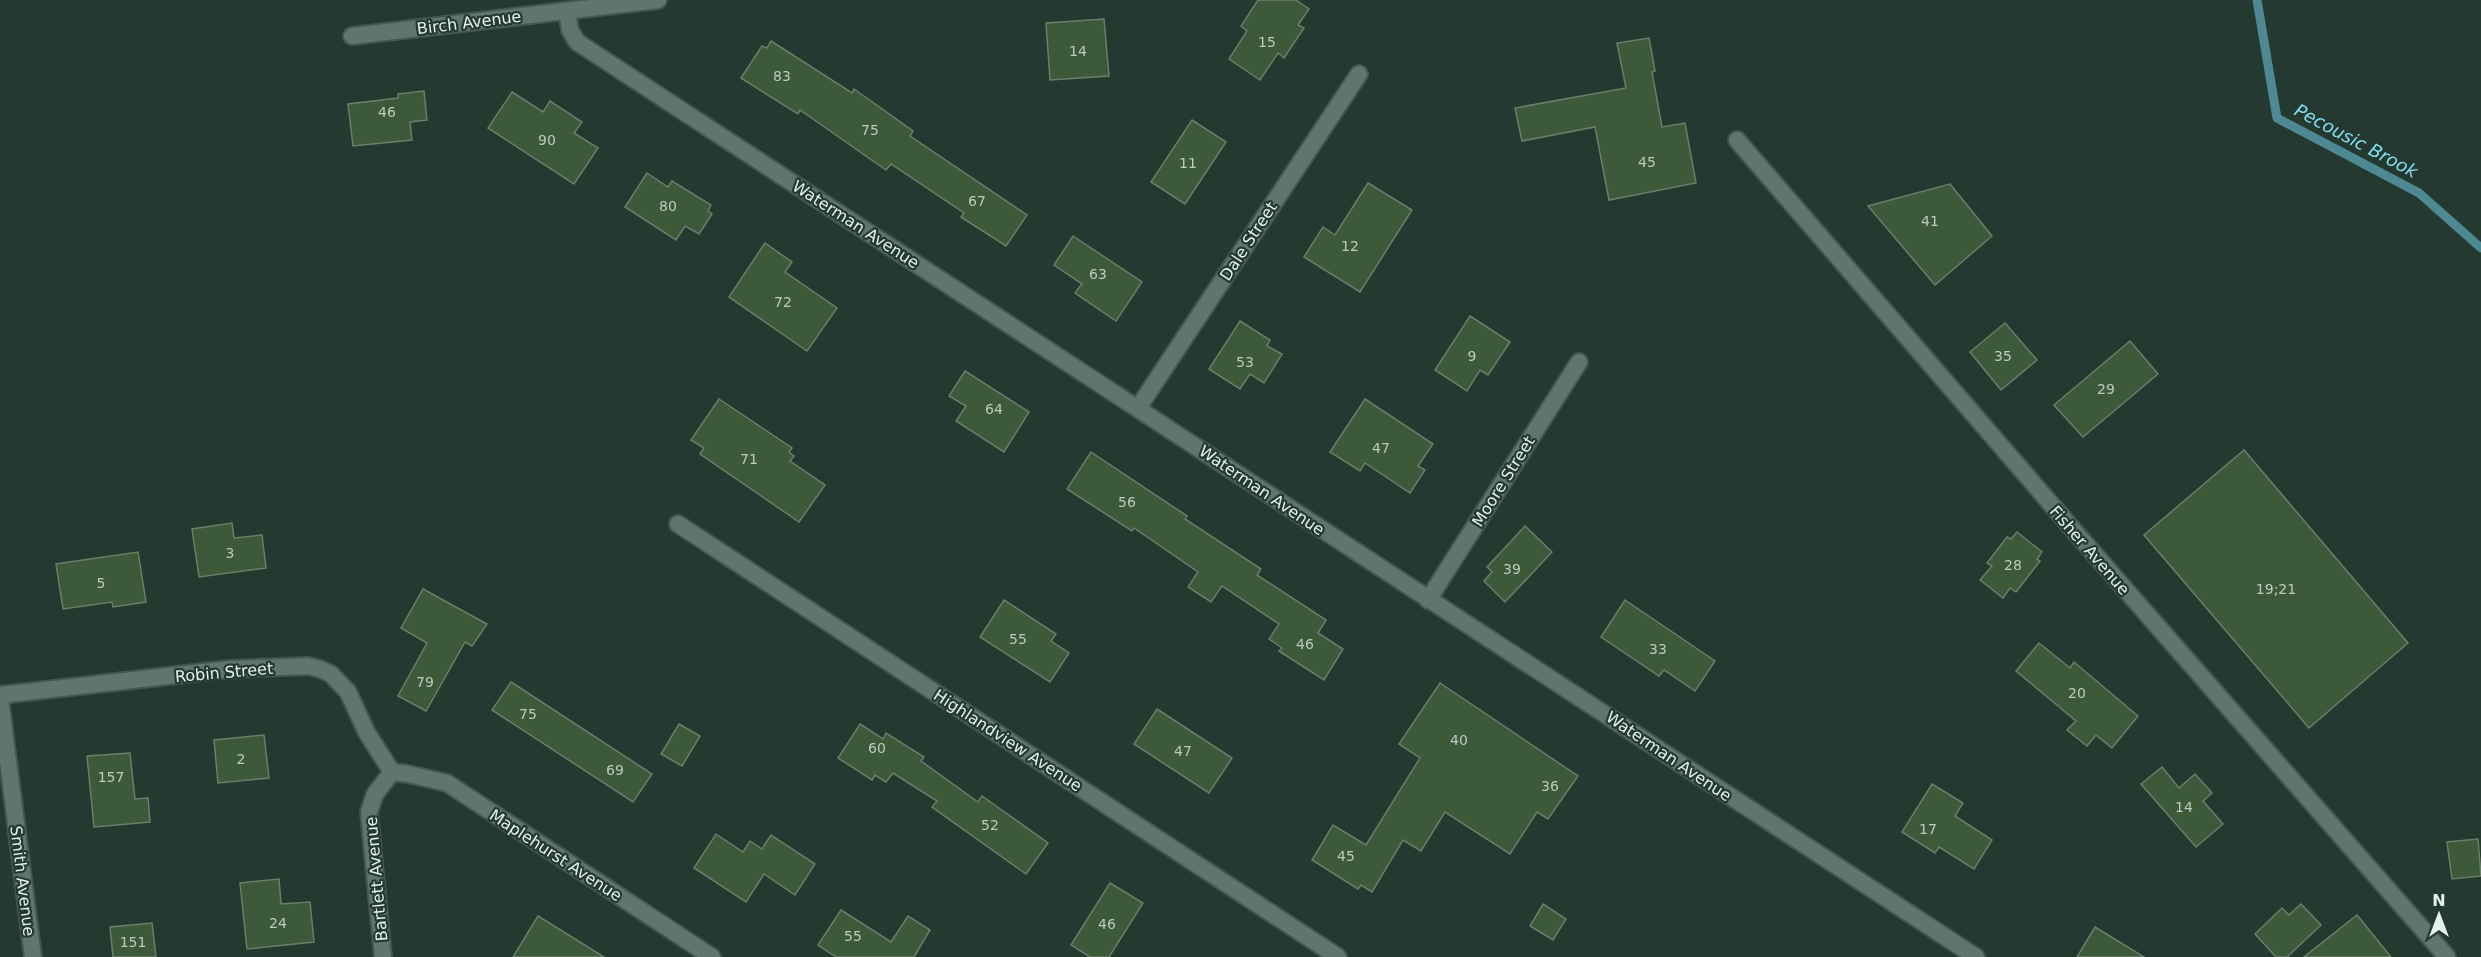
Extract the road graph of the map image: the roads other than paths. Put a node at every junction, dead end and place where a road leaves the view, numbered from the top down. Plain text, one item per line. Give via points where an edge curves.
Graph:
1 (658, 0) edge
2 (567, 11) junction
3 (352, 36) dead end
4 (1359, 74) dead end
5 (1737, 140) dead end
6 (1579, 362) dead end
7 (1138, 408) junction
8 (678, 524) dead end
9 (1428, 600) junction
10 (0, 696) edge
11 (392, 772) junction
12 (33, 957) edge
13 (383, 957) edge
14 (712, 957) edge
15 (1338, 957) edge
16 (1976, 957) edge
17 (2447, 957) edge

1 - 2 street, Birch Avenue
2 - 3 street, Birch Avenue
2 - 7 street, Waterman Avenue via 577,42
4 - 7 street, Dale Street
5 - 17 street, Fisher Avenue
6 - 9 street, Moore Street
7 - 9 street, Waterman Avenue
8 - 15 street, Highlandview Avenue
9 - 16 street, Waterman Avenue
10 - 11 street, Robin Street via 230,669 308,666 331,674 348,692 367,733
10 - 12 street, Smith Avenue
11 - 13 street, Bartlett Avenue via 375,794 369,812
11 - 14 street, Maplehurst Avenue via 447,783

